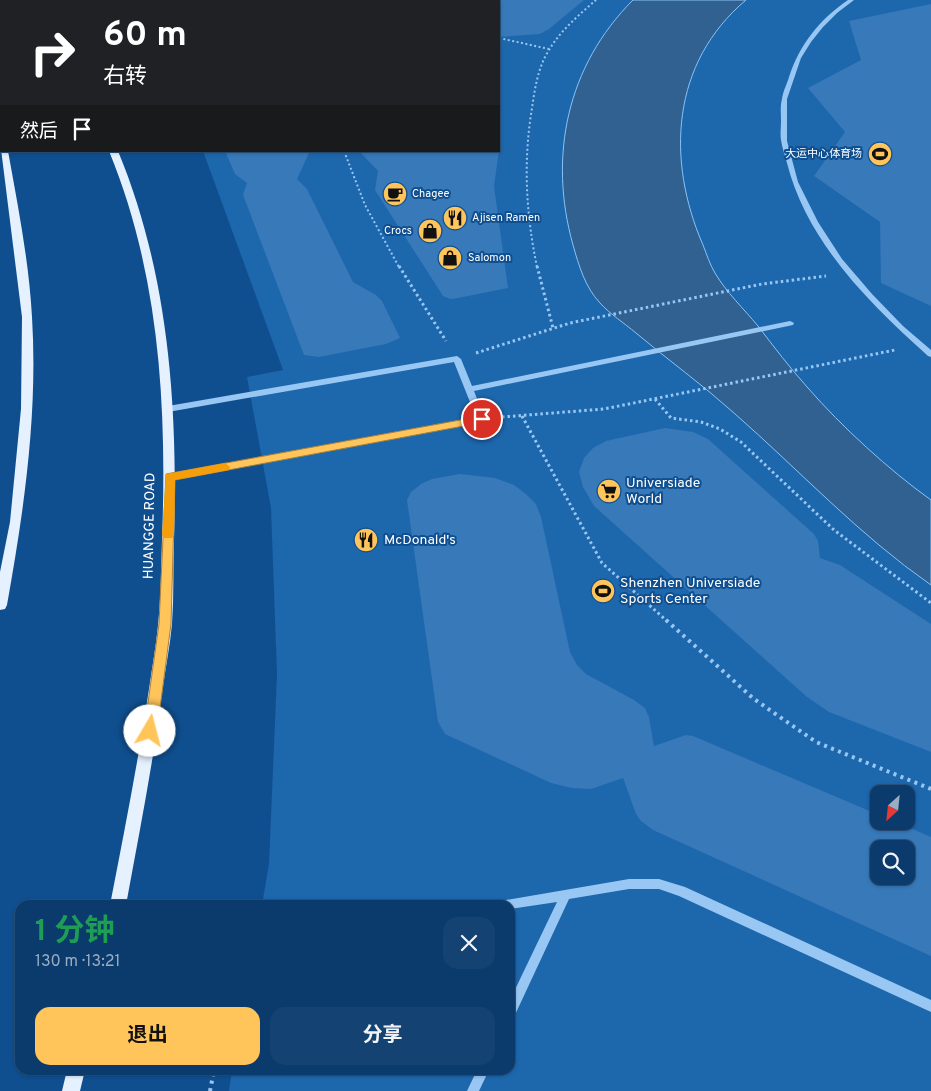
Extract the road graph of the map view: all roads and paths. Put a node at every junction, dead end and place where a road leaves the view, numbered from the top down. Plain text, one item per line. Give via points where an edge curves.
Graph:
1 (596, 0) edge
2 (851, 0) edge
3 (500, 38) edge
4 (549, 49) junction
5 (4, 152) edge
6 (113, 152) edge
7 (344, 152) edge
8 (849, 272) junction
9 (790, 323) dead end
10 (553, 328) junction
11 (920, 345) junction
12 (931, 354) edge
13 (457, 359) junction
14 (471, 389) junction
15 (655, 399) junction
16 (168, 409) junction
17 (522, 416) junction
18 (482, 419) junction
19 (170, 477) junction
20 (931, 604) edge
21 (0, 606) edge
22 (931, 789) edge
23 (565, 896) junction
24 (119, 900) edge
25 (515, 903) edge
26 (515, 1002) edge
27 (931, 1006) edge
28 (75, 1075) edge
29 (213, 1075) edge
30 (481, 1075) edge
31 (71, 1091) edge
32 (210, 1091) edge
33 (473, 1091) edge

1 - 4 path
2 - 8 lane via 830,17 802,50 786,89 783,111 783,134 796,185 826,242
3 - 4 path
4 - 10 path via 539,69 524,168 528,223 537,274
5 - 21 main road via 27,317 27,409 16,522
6 - 16 main road, HUANGGE ROAD via 128,187 148,259 161,328
7 - 13 path via 364,205
8 - 10 path via 762,284
8 - 11 lane
9 - 14 lane
10 - 13 path
11 - 12 lane
11 - 15 path
13 - 14 lane
13 - 16 lane
14 - 18 lane
15 - 17 path via 604,409
15 - 20 path via 671,418 700,422 741,442 834,530
16 - 19 main road, HUANGGE ROAD
17 - 18 path
17 - 22 path via 602,564 754,699 816,742
18 - 19 lane
19 - 24 main road, HUANGGE ROAD via 165,624 146,766
23 - 25 lane
23 - 26 lane
23 - 27 lane via 629,884 667,886
28 - 31 main road
29 - 32 path
30 - 33 lane

